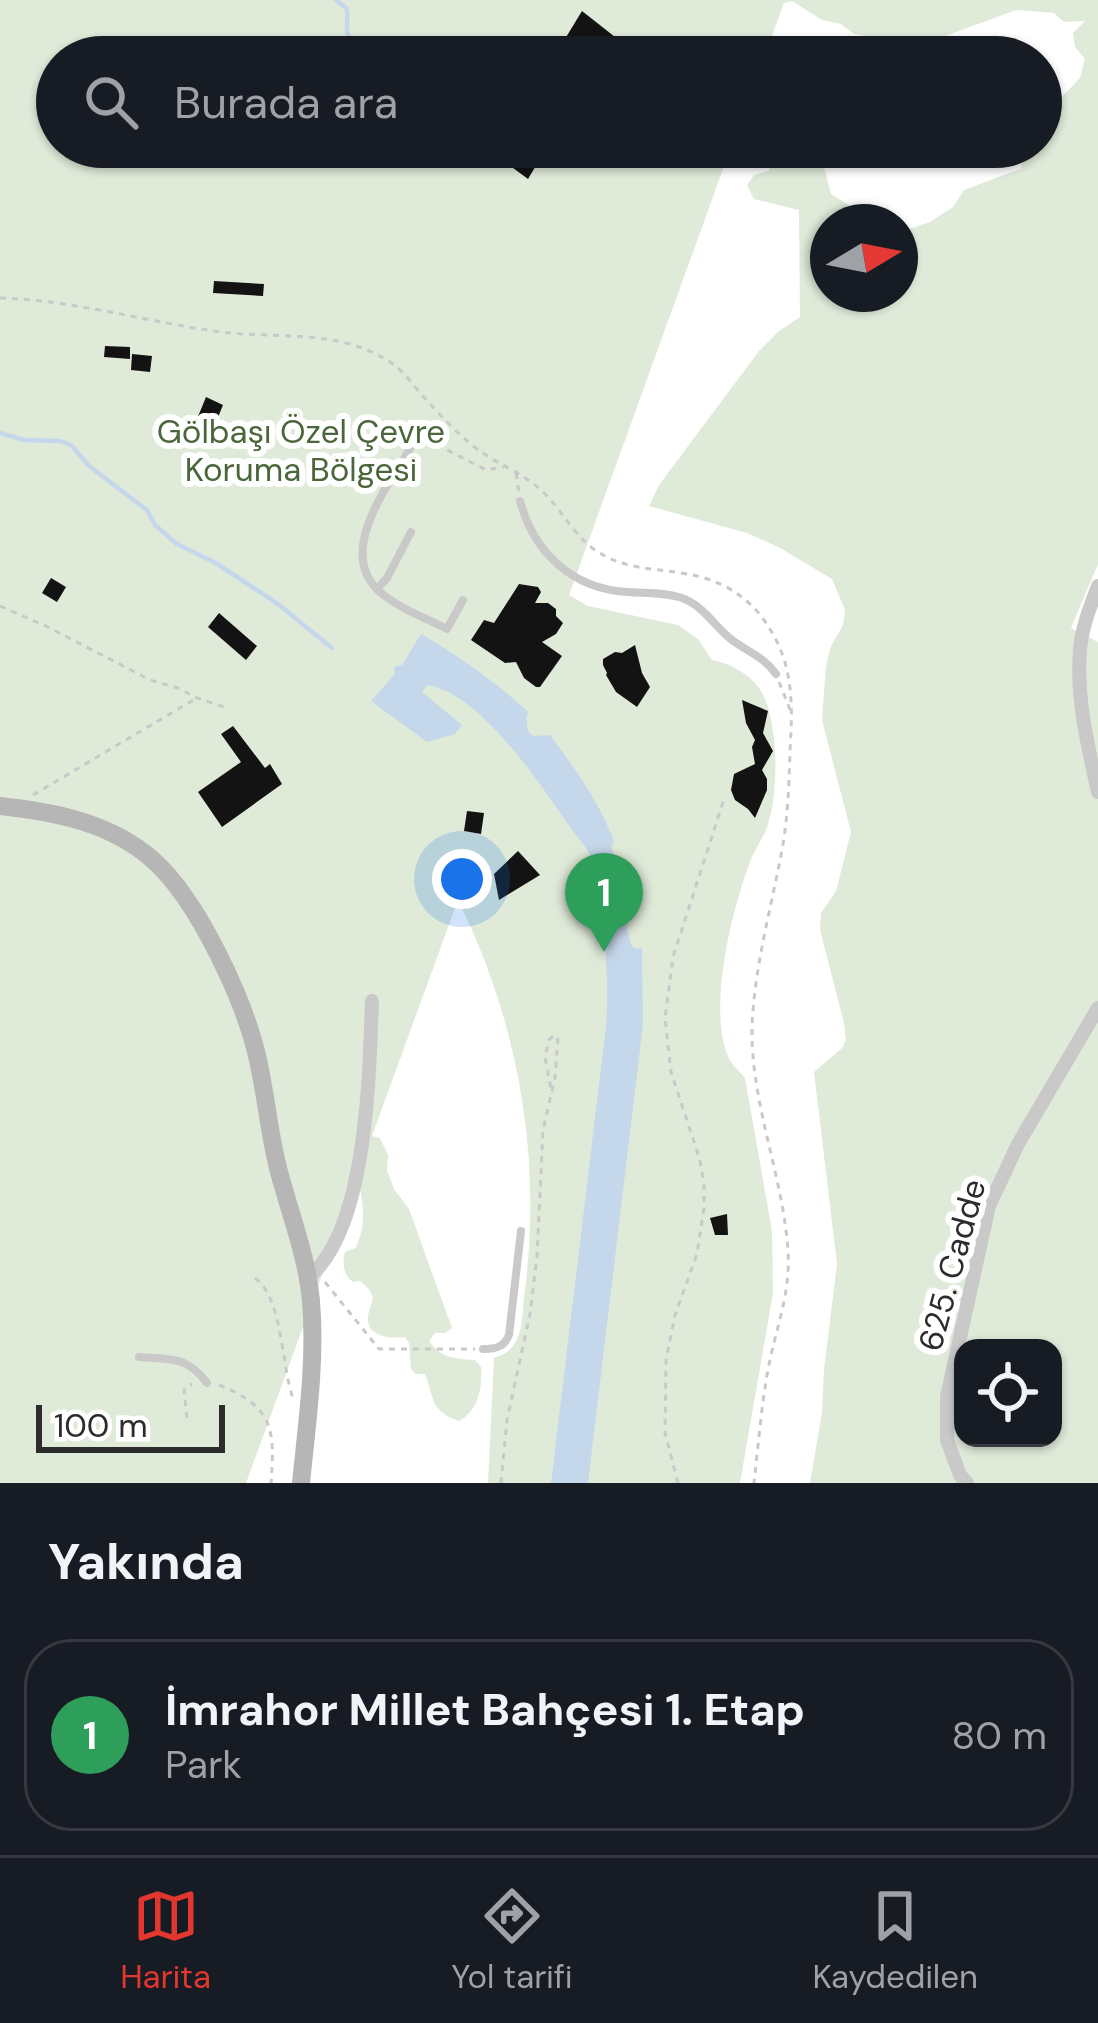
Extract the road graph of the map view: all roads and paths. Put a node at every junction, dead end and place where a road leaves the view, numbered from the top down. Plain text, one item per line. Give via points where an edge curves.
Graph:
1 (0, 298) edge
2 (416, 439) joint
3 (505, 465) junction
4 (516, 471) junction
5 (520, 501) joint
6 (410, 532) dead end
7 (1098, 586) edge
8 (376, 589) junction
9 (463, 599) dead end
10 (0, 607) edge
11 (776, 674) joint
12 (197, 698) junction
13 (227, 708) dead end
14 (792, 715) junction
15 (1098, 792) edge
16 (725, 796) dead end
17 (10, 807) edge
18 (372, 1001) dead end
19 (1098, 1008) edge
20 (552, 1094) junction
21 (521, 1231) dead end
22 (312, 1275) junction
23 (255, 1278) dead end
24 (483, 1349) joint
25 (139, 1357) dead end
26 (207, 1383) junction
27 (187, 1418) dead end
28 (307, 1418) junction
29 (271, 1483) edge
30 (301, 1483) edge
31 (501, 1483) edge
32 (678, 1483) edge
33 (754, 1483) edge
34 (967, 1483) edge

1 - 3 path via 368,350
2 - 3 path via 486,470
2 - 8 lane via 363,533 364,566
3 - 4 path
4 - 5 path
4 - 14 path via 597,551 628,567 716,581 744,596 778,645
5 - 11 lane via 533,537 564,569 599,587 690,602
6 - 8 lane
7 - 15 street via 1080,649
8 - 9 lane via 447,629
10 - 12 path
11 - 14 path
12 - 13 path
12 - 17 path
14 - 33 path via 788,804 752,1024 789,1258
16 - 32 path via 674,958 665,1018 671,1072 704,1184 700,1242 666,1360 665,1433
17 - 22 street via 102,828 154,861 188,904 244,1014
18 - 22 street via 353,1190 331,1252
19 - 34 street, 625. Cadde via 989,1206 947,1396 947,1440
20 - 20 path via 559,1042 553,1036 545,1057
20 - 31 path via 532,1295
21 - 24 lane via 509,1335 498,1348
22 - 24 path via 379,1349
22 - 28 street
23 - 28 path via 270,1298 292,1395
25 - 26 lane via 186,1362
26 - 27 path via 184,1390
26 - 29 path via 236,1392 268,1421
28 - 30 street

